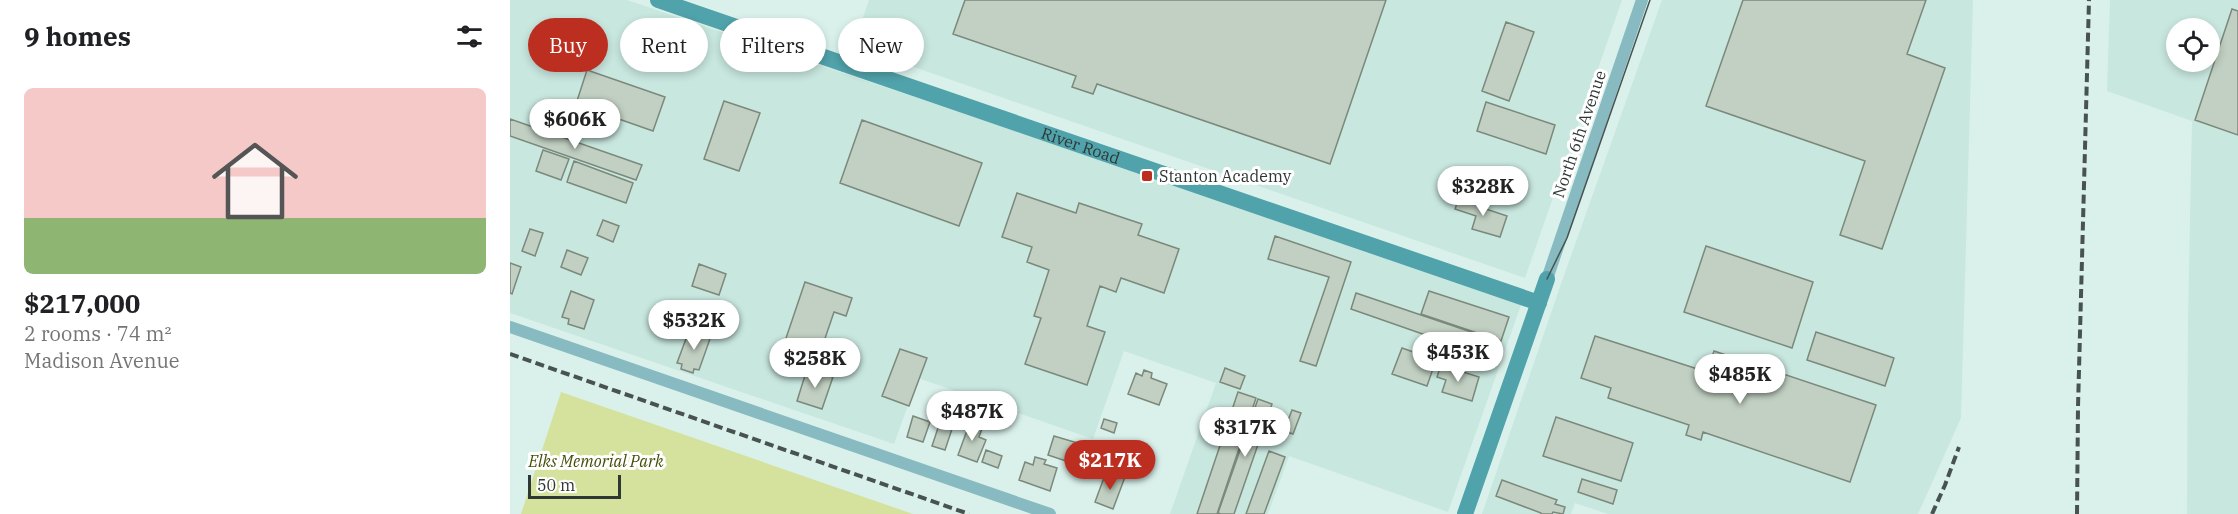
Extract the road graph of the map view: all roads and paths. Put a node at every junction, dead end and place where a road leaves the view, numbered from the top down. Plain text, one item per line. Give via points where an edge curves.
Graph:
1 (658, 0) edge
2 (1642, 0) edge
3 (1547, 279) joint
4 (1539, 303) junction
5 (510, 327) edge
6 (1050, 514) edge
7 (1465, 514) edge

1 - 4 street, River Road
2 - 3 street, North 6th Avenue
3 - 4 street
4 - 7 street
5 - 6 street

